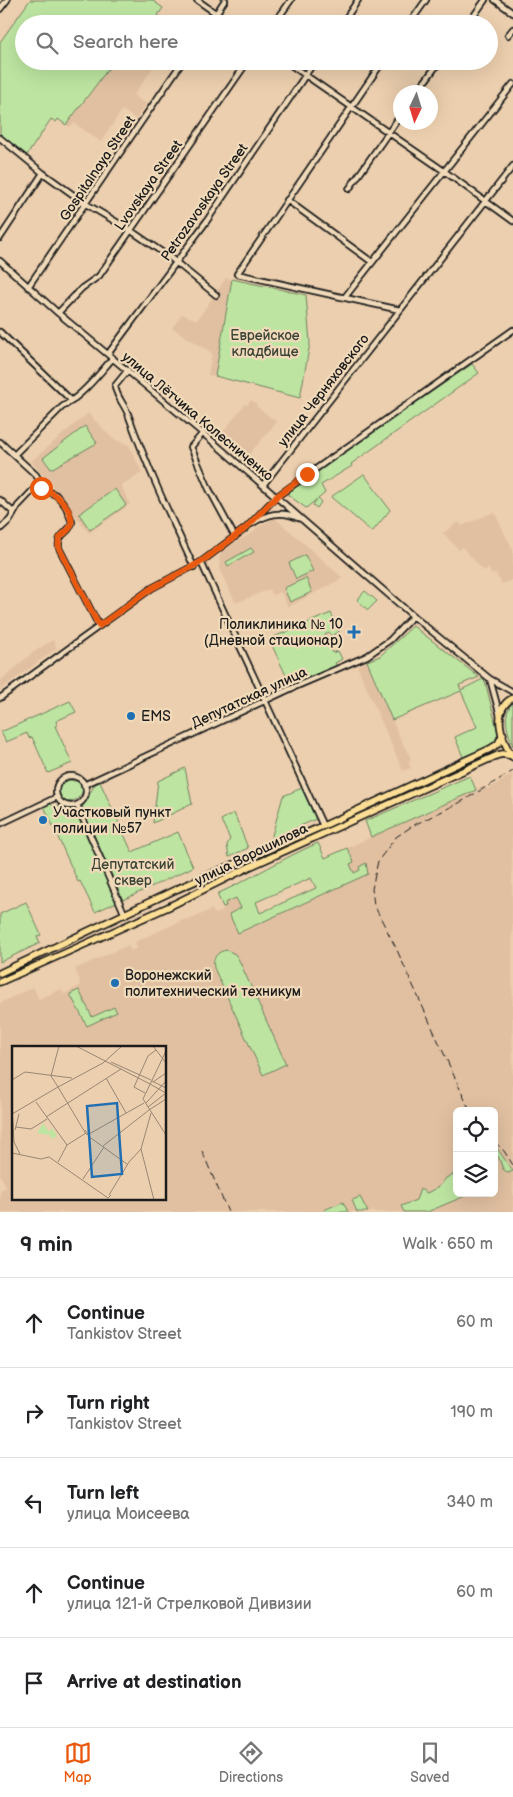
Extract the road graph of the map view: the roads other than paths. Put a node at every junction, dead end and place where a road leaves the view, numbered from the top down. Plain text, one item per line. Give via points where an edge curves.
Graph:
1 (7, 0) edge
2 (197, 0) edge
3 (226, 0) edge
4 (291, 0) edge
5 (358, 0) edge
6 (426, 0) edge
7 (485, 0) edge
8 (495, 0) edge
9 (0, 10) edge
10 (216, 13) junction
11 (513, 13) edge
12 (219, 15) edge
13 (280, 15) edge
14 (348, 15) edge
15 (415, 15) edge
16 (474, 15) edge
17 (513, 29) edge
18 (508, 35) dead end
19 (177, 70) edge
20 (242, 70) edge
21 (298, 70) edge
22 (309, 70) edge
23 (377, 70) edge
24 (434, 70) edge
25 (305, 75) junction
26 (513, 84) edge
27 (423, 85) edge
28 (351, 107) junction
29 (393, 126) edge
30 (389, 132) junction
31 (0, 138) edge
32 (513, 166) edge
33 (444, 171) junction
34 (43, 173) junction
35 (349, 189) dead end
36 (286, 200) junction
37 (486, 201) junction
38 (86, 204) junction
39 (513, 221) edge
40 (130, 230) junction
41 (0, 238) edge
42 (0, 261) edge
43 (176, 262) junction
44 (372, 262) junction
45 (28, 287) junction
46 (216, 295) dead end
47 (345, 298) junction
48 (400, 310) junction
49 (58, 313) junction
50 (513, 330) edge
51 (0, 332) edge
52 (108, 354) junction
53 (113, 358) junction
54 (128, 370) junction
55 (72, 401) junction
56 (202, 432) junction
57 (0, 442) edge
58 (14, 455) junction
59 (263, 485) junction
60 (45, 490) junction
61 (276, 497) junction
62 (0, 500) edge
63 (13, 512) junction
64 (304, 522) junction
65 (246, 528) junction
66 (0, 529) edge
67 (235, 537) junction
68 (201, 562) junction
69 (194, 566) junction
70 (413, 616) junction
71 (99, 626) junction
72 (490, 679) junction
73 (513, 692) edge
74 (0, 698) edge
75 (513, 698) edge
76 (266, 702) junction
77 (500, 716) junction
78 (503, 734) junction
79 (513, 757) edge
80 (84, 785) junction
81 (57, 797) junction
82 (77, 805) junction
83 (0, 824) edge
84 (323, 826) junction
85 (158, 898) junction
86 (164, 909) junction
87 (125, 915) junction
88 (0, 973) edge
89 (0, 982) edge

1 - 9 street
2 - 10 street
3 - 10 street
4 - 13 street
5 - 14 street
6 - 15 street
7 - 16 street
8 - 11 street
10 - 12 street
17 - 18 street
19 - 38 street, Gospitalnaya Street
20 - 40 street, Lvovskaya Street
21 - 25 street
22 - 25 street, Petrozavoskaya Street
23 - 28 street
24 - 27 street
25 - 28 street
25 - 43 street, Petrozavoskaya Street
26 - 33 street
28 - 30 street
28 - 36 street
29 - 30 street
30 - 33 street
30 - 35 street
31 - 34 street
32 - 37 street, улица Черняховского
33 - 37 street
33 - 44 street
34 - 38 street
34 - 41 street
36 - 44 street
36 - 47 street via 237,274
37 - 39 street
37 - 48 street, улица Черняховского
38 - 40 street
38 - 45 street, Gospitalnaya Street
40 - 43 street
40 - 49 street, Lvovskaya Street via 99,276
42 - 45 street, улица Лётчика Колесниченко
43 - 46 street
43 - 52 street, Petrozavoskaya Street
44 - 47 street
45 - 49 street, улица Лётчика Колесниченко
47 - 48 street
48 - 59 street, улица Черняховского
49 - 52 street, улица Лётчика Колесниченко
50 - 61 street
51 - 55 street
52 - 53 street, улица Лётчика Колесниченко
53 - 54 street, улица Лётчика Колесниченко
53 - 55 street
54 - 56 street, улица Лётчика Колесниченко
54 - 69 street via 115,386 116,392
55 - 58 street
56 - 59 street, улица Лётчика Колесниченко
56 - 67 street via 191,447
57 - 58 street
58 - 60 street via 36,475
59 - 61 street, улица Лётчика Колесниченко
60 - 63 street via 35,488
60 - 71 street via 61,500 70,515 71,526 61,535 59,548
61 - 64 street, улица Лётчика Колесниченко
61 - 65 street
62 - 63 street
63 - 66 street
64 - 65 street via 279,513 265,516
64 - 70 street, улица Лётчика Колесниченко
65 - 67 street
67 - 68 street
68 - 69 street
68 - 76 street
69 - 71 street via 152,588
70 - 72 street, улица Лётчика Колесниченко
70 - 76 street, Депутатская улица via 390,640 367,656
71 - 74 street
72 - 73 street, улица Лётчика Колесниченко
72 - 77 street
75 - 77 main road via 503,705
76 - 80 street, Депутатская улица
76 - 84 street
77 - 78 main road, улица Ворошилова
78 - 79 main road, улица Ворошилова
78 - 84 main road, улица Ворошилова via 498,744 490,749
79 - 86 main road, улица Ворошилова via 498,755 249,867
80 - 81 street via 78,778 64,777 57,784
80 - 82 street via 86,794
81 - 82 street via 63,804
81 - 83 street
82 - 87 street
84 - 85 main road, улица Ворошилова
85 - 86 main road
85 - 87 main road, улица Ворошилова
86 - 89 main road, улица Ворошилова
87 - 88 main road, улица Ворошилова

